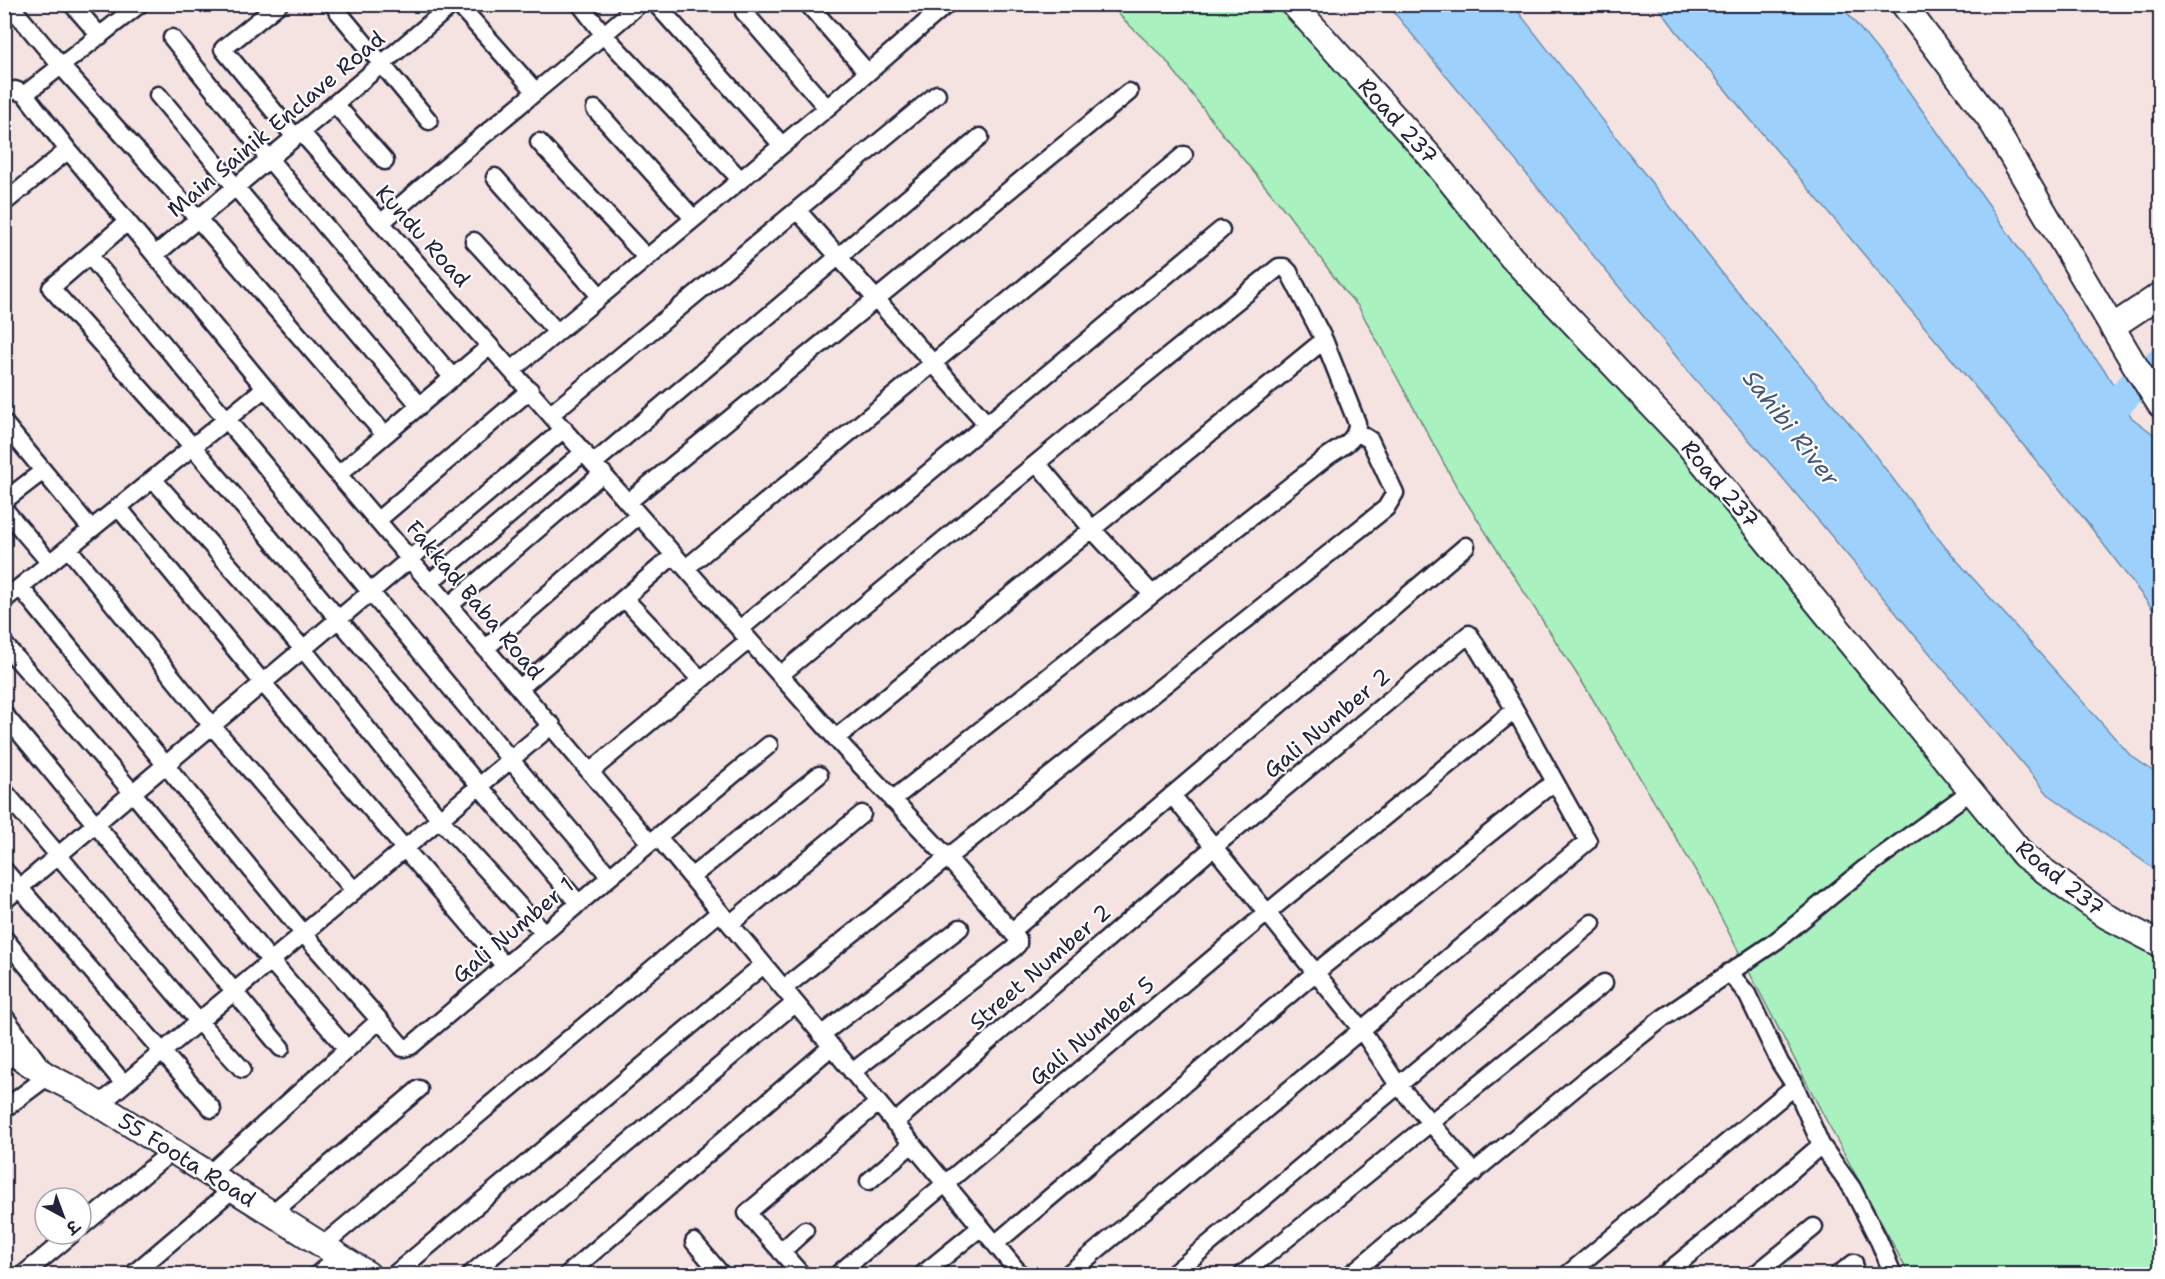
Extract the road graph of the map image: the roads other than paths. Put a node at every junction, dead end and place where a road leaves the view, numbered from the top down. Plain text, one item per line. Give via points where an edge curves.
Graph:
1 (9, 4) edge
2 (72, 4) edge
3 (279, 4) edge
4 (453, 4) edge
5 (458, 4) edge
6 (580, 4) edge
7 (639, 4) edge
8 (656, 4) edge
9 (808, 4) edge
10 (947, 4) edge
11 (1293, 4) edge
12 (1903, 4) edge
13 (138, 5) edge
14 (336, 9) dead end
15 (744, 12) dead end
16 (604, 35) junction
17 (100, 36) junction
18 (172, 38) dead end
19 (383, 65) junction
20 (61, 66) junction
21 (867, 72) junction
22 (4, 76) edge
23 (15, 92) edge
24 (1129, 92) dead end
25 (536, 93) junction
26 (937, 94) dead end
27 (158, 95) dead end
28 (335, 104) junction
29 (827, 108) junction
30 (595, 109) dead end
31 (429, 121) dead end
32 (298, 135) junction
33 (980, 137) dead end
34 (539, 142) dead end
35 (781, 144) junction
36 (68, 150) junction
37 (1184, 154) dead end
38 (269, 159) junction
39 (385, 161) dead end
40 (495, 177) dead end
41 (740, 179) junction
42 (236, 187) junction
43 (4, 203) edge
44 (797, 210) junction
45 (693, 218) junction
46 (198, 219) junction
47 (127, 222) junction
48 (381, 223) junction
49 (1221, 230) dead end
50 (474, 241) dead end
51 (89, 255) junction
52 (155, 255) junction
53 (646, 257) junction
54 (838, 257) junction
55 (2160, 295) edge
56 (600, 296) junction
57 (876, 299) junction
58 (2112, 327) junction
59 (557, 332) junction
60 (1324, 340) junction
61 (490, 346) junction
62 (934, 363) junction
63 (512, 370) junction
64 (453, 378) junction
65 (265, 388) junction
66 (530, 390) junction
67 (2160, 405) edge
68 (420, 406) junction
69 (551, 414) junction
70 (226, 420) junction
71 (4, 423) edge
72 (987, 424) junction
73 (564, 429) junction
74 (1357, 432) junction
75 (385, 435) junction
76 (193, 447) junction
77 (593, 463) junction
78 (1037, 463) junction
79 (43, 471) junction
80 (339, 474) junction
81 (153, 479) junction
82 (4, 501) edge
83 (628, 502) junction
84 (118, 507) junction
85 (4, 509) edge
86 (639, 515) junction
87 (378, 520) junction
88 (1091, 528) junction
89 (91, 529) junction
90 (1466, 546) dead end
91 (68, 548) junction
92 (674, 555) junction
93 (410, 559) junction
94 (50, 563) junction
95 (686, 568) junction
96 (430, 582) junction
97 (20, 587) junction
98 (372, 592) junction
99 (1152, 594) junction
100 (624, 598) junction
101 (4, 600) edge
102 (450, 605) junction
103 (339, 619) junction
104 (745, 635) junction
105 (4, 644) edge
106 (486, 648) junction
107 (303, 649) junction
108 (780, 675) junction
109 (701, 680) junction
110 (264, 683) junction
111 (520, 688) junction
112 (1515, 710) junction
113 (4, 714) edge
114 (552, 725) junction
115 (212, 726) junction
116 (836, 738) junction
117 (769, 745) dead end
118 (510, 759) junction
119 (165, 765) junction
120 (591, 771) junction
121 (819, 775) dead end
122 (1554, 782) junction
123 (478, 785) junction
124 (1971, 790) junction
125 (4, 791) edge
126 (133, 793) junction
127 (1172, 795) junction
128 (891, 800) junction
129 (862, 814) dead end
130 (439, 818) junction
131 (95, 825) junction
132 (654, 840) junction
133 (1215, 846) junction
134 (405, 847) junction
135 (58, 856) junction
136 (947, 857) junction
137 (4, 870) edge
138 (610, 877) junction
139 (690, 877) junction
140 (20, 888) junction
141 (354, 890) junction
142 (4, 901) edge
143 (579, 904) junction
144 (1268, 912) junction
145 (725, 918) junction
146 (1592, 923) dead end
147 (960, 928) dead end
148 (1012, 931) junction
149 (303, 933) junction
150 (544, 933) junction
151 (4, 938) edge
152 (2160, 944) edge
153 (270, 960) junction
154 (763, 965) junction
155 (505, 966) junction
156 (1316, 972) junction
157 (1729, 972) junction
158 (1604, 983) dead end
159 (784, 988) junction
160 (234, 991) junction
161 (795, 1003) junction
162 (4, 1016) edge
163 (198, 1021) junction
164 (382, 1023) junction
165 (1361, 1029) junction
166 (826, 1041) junction
167 (4, 1047) edge
168 (280, 1048) dead end
169 (347, 1050) junction
170 (163, 1051) junction
171 (242, 1069) dead end
172 (852, 1071) junction
173 (48, 1076) junction
174 (124, 1084) junction
175 (1398, 1085) junction
176 (1795, 1086) junction
177 (419, 1089) dead end
178 (878, 1103) junction
179 (99, 1105) junction
180 (4, 1109) edge
181 (212, 1109) dead end
182 (894, 1123) junction
183 (1430, 1124) junction
184 (912, 1144) junction
185 (1821, 1144) junction
186 (172, 1151) junction
187 (1474, 1173) junction
188 (209, 1174) junction
189 (869, 1181) dead end
190 (945, 1184) junction
191 (233, 1189) junction
192 (273, 1213) junction
193 (93, 1217) edge
194 (981, 1227) junction
195 (1814, 1227) dead end
196 (805, 1230) dead end
197 (693, 1242) dead end
198 (995, 1244) junction
199 (58, 1246) edge
200 (331, 1251) junction
201 (781, 1252) junction
202 (1854, 1263) dead end
203 (1019, 1274) edge
204 (24, 1275) edge
205 (134, 1275) edge
206 (318, 1275) edge
207 (368, 1275) edge
208 (395, 1275) edge
209 (471, 1275) edge
210 (568, 1275) edge
211 (721, 1275) edge
212 (801, 1275) edge
213 (838, 1275) edge
214 (923, 1275) edge
215 (1068, 1275) edge
216 (1173, 1275) edge
217 (1243, 1275) edge
218 (1351, 1275) edge
219 (1568, 1275) edge
220 (1665, 1275) edge
221 (1756, 1275) edge
222 (1839, 1275) edge
223 (1893, 1275) edge

1 - 20 street
2 - 17 street
3 - 32 street, Kundu Road via 223,49
4 - 19 street, Main Sainik Enclave Road
5 - 25 street
6 - 16 street
7 - 16 street
8 - 35 street
9 - 21 street
10 - 21 street
11 - 124 street, Road 237 via 1430,156 1511,257 1685,441
12 - 58 street via 1989,118
13 - 17 street
14 - 19 street
15 - 29 street
16 - 25 street
16 - 41 street
17 - 20 street
18 - 38 street
19 - 28 street, Main Sainik Enclave Road
19 - 31 street
20 - 23 street
20 - 46 street
21 - 29 street
22 - 23 street, Fakkad Baba Road
23 - 36 street, Fakkad Baba Road
24 - 57 street
25 - 48 street
26 - 44 street
27 - 42 street
28 - 32 street, Main Sainik Enclave Road
28 - 39 street
29 - 35 street
30 - 45 street
32 - 38 street, Main Sainik Enclave Road
32 - 48 street, Kundu Road
33 - 54 street
34 - 53 street
35 - 41 street
36 - 43 street
36 - 47 street, Fakkad Baba Road
37 - 62 street
38 - 42 street, Main Sainik Enclave Road
38 - 64 street
40 - 56 street
41 - 45 street
42 - 46 street, Main Sainik Enclave Road
42 - 68 street
44 - 54 street
44 - 69 street
45 - 53 street
46 - 52 street, Main Sainik Enclave Road
46 - 75 street
47 - 51 street
47 - 52 street, Fakkad Baba Road
48 - 61 street, Kundu Road
49 - 72 street
50 - 59 street
51 - 70 street
51 - 76 street via 51,288
52 - 65 street, Fakkad Baba Road
53 - 56 street
54 - 57 street
54 - 77 street
55 - 58 street
56 - 59 street
57 - 62 street
57 - 83 street
58 - 67 street
59 - 63 street
60 - 74 street via 1357,423
60 - 78 street via 1289,272 1279,267
60 - 88 street
61 - 63 street, Kundu Road
61 - 64 street
62 - 72 street
62 - 95 street
63 - 66 street, Kundu Road
64 - 68 street
65 - 70 street
65 - 80 street, Fakkad Baba Road
66 - 69 street, Kundu Road
66 - 87 street
68 - 75 street
69 - 73 street, Kundu Road
70 - 76 street
70 - 98 street
71 - 79 street
72 - 104 street
73 - 77 street, Kundu Road
73 - 93 street
74 - 99 street
74 - 136 street via 1370,440 1395,493 1386,508
75 - 80 street
76 - 81 street
76 - 103 street
77 - 83 street, Kundu Road
77 - 96 street
77 - 102 street
78 - 88 street
78 - 108 street
79 - 82 street
79 - 89 street
80 - 87 street, Fakkad Baba Road
81 - 84 street
81 - 107 street
83 - 86 street, Kundu Road
84 - 89 street
84 - 110 street
85 - 94 street
86 - 92 street, Kundu Road
86 - 106 street
87 - 93 street, Fakkad Baba Road
88 - 99 street
88 - 116 street
89 - 91 street
90 - 127 street
91 - 94 street
91 - 115 street
92 - 95 street, Kundu Road
92 - 100 street
93 - 96 street, Fakkad Baba Road
93 - 98 street
94 - 97 street
95 - 104 street, Kundu Road
96 - 102 street, Fakkad Baba Road
97 - 101 street
97 - 119 street
98 - 103 street
98 - 118 street
99 - 128 street
100 - 109 street
100 - 111 street
102 - 106 street, Fakkad Baba Road
103 - 107 street
103 - 123 street
104 - 108 street, Kundu Road
104 - 109 street
105 - 126 street
106 - 111 street, Fakkad Baba Road
107 - 110 street
107 - 130 street
108 - 116 street, Kundu Road
109 - 120 street
110 - 115 street
110 - 134 street
111 - 114 street, Fakkad Baba Road
112 - 122 street
112 - 133 street, Gali Number 2 via 1469,634
112 - 144 street, Gali Number 5
113 - 131 street
114 - 118 street
114 - 120 street, Fakkad Baba Road
115 - 119 street
115 - 141 street
116 - 128 street, Kundu Road
117 - 132 street, Gali Number 1
118 - 123 street
118 - 138 street
119 - 126 street
119 - 149 street
120 - 132 street, Fakkad Baba Road
121 - 139 street
122 - 156 street
122 - 165 street via 1588,841
123 - 130 street
123 - 143 street
124 - 152 street, Road 237 via 2024,856 2106,916
124 - 157 street via 1864,869 1776,941
125 - 135 street
126 - 131 street
126 - 153 street
127 - 133 street
127 - 148 street
128 - 136 street, Kundu Road
129 - 145 street
130 - 134 street
130 - 150 street
131 - 135 street
131 - 160 street
132 - 138 street, Gali Number 1
132 - 139 street, Fakkad Baba Road
133 - 144 street
133 - 182 street, Street Number 2
134 - 141 street
134 - 155 street
135 - 140 street
135 - 163 street
136 - 148 street, Kundu Road
136 - 159 street
137 - 140 street
138 - 143 street, Gali Number 1
139 - 145 street, Fakkad Baba Road
140 - 142 street
140 - 170 street
141 - 149 street
143 - 150 street, Gali Number 1
144 - 156 street
144 - 190 street, Gali Number 5
145 - 154 street, Fakkad Baba Road
145 - 200 street
146 - 175 street
147 - 166 street
148 - 172 street via 1018,939 1013,949
149 - 153 street
149 - 164 street
150 - 155 street, Gali Number 1
151 - 174 street
153 - 160 street
153 - 169 street
154 - 159 street, Fakkad Baba Road
154 - 208 street
155 - 164 street, Gali Number 1 via 411,1047 403,1048
156 - 165 street
156 - 198 street
157 - 176 street via 1747,994
157 - 187 street via 1663,1018
158 - 183 street
159 - 161 street, Fakkad Baba Road
160 - 163 street
160 - 168 street
161 - 166 street, Fakkad Baba Road
161 - 209 street
162 - 173 street
163 - 170 street
163 - 171 street
164 - 169 street via 373,1026
165 - 175 street
165 - 215 street
166 - 172 street, Fakkad Baba Road
166 - 210 street
167 - 173 street, 55 Foota Road
169 - 188 street
170 - 174 street
170 - 181 street
172 - 178 street, Fakkad Baba Road
173 - 179 street, 55 Foota Road
173 - 180 street
174 - 179 street
175 - 183 street
175 - 216 street
176 - 185 street
176 - 219 street
177 - 192 street
178 - 182 street, Fakkad Baba Road
178 - 201 street via 747,1214
179 - 186 street, 55 Foota Road
182 - 184 street, Fakkad Baba Road
183 - 187 street
183 - 217 street
184 - 189 street
184 - 190 street, Fakkad Baba Road
185 - 220 street
185 - 223 street via 1852,1188
186 - 188 street, 55 Foota Road
186 - 193 street
187 - 218 street
188 - 191 street, 55 Foota Road
190 - 194 street, Fakkad Baba Road
190 - 213 street, Gali Number 5
191 - 192 street, 55 Foota Road
191 - 205 street
192 - 200 street, 55 Foota Road
194 - 198 street, Fakkad Baba Road
194 - 214 street
195 - 221 street
196 - 201 street
197 - 211 street
198 - 203 street, Fakkad Baba Road
199 - 204 street
200 - 206 street
200 - 207 street, 55 Foota Road
201 - 212 street
202 - 222 street

